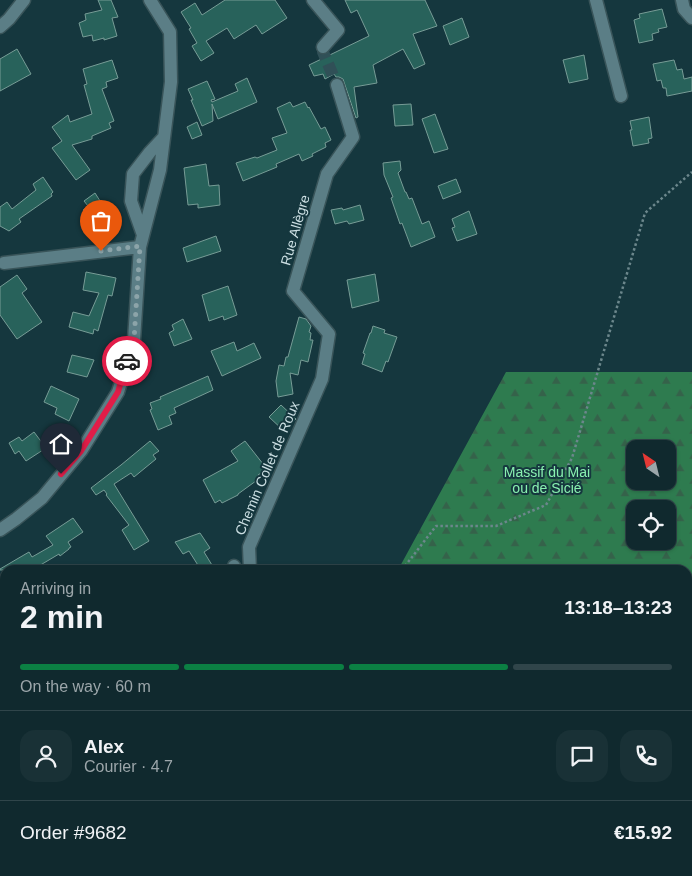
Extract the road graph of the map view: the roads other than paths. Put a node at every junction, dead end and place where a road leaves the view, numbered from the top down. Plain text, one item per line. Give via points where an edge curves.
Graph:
1 (24, 0) edge
2 (150, 0) edge
3 (313, 0) edge
4 (596, 0) edge
5 (682, 0) edge
6 (692, 18) edge
7 (0, 26) edge
8 (323, 48) dead end
9 (337, 85) tunnel mouth
10 (621, 96) dead end
11 (163, 138) junction
12 (142, 241) junction
13 (4, 263) dead end
14 (322, 379) joint
15 (0, 530) edge
16 (250, 565) edge

1 - 7 street
2 - 11 street via 170,32 171,82
3 - 8 street via 338,30
4 - 10 street
5 - 6 street via 684,9
9 - 14 street, Rue Allègre via 353,137 327,174 293,291 329,334
11 - 12 street via 160,170
11 - 12 street via 133,174 131,201
12 - 13 street
12 - 15 street via 134,340 118,392 81,451 42,498
14 - 16 street, Chemin Collet de Roux via 249,546

